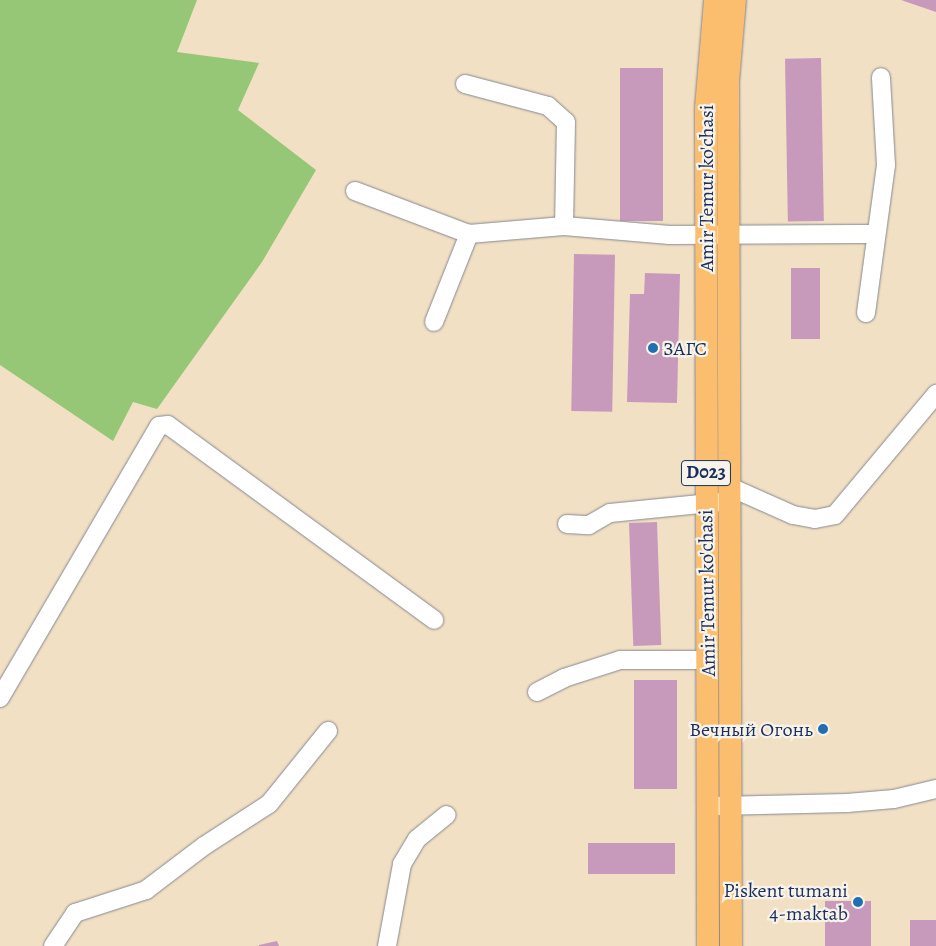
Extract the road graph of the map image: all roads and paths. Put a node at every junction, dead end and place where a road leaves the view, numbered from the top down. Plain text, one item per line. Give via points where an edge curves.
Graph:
1 (725, 2) edge
2 (881, 77) dead end
3 (465, 84) dead end
4 (355, 191) dead end
5 (564, 226) junction
6 (469, 234) junction
7 (730, 234) junction
8 (874, 234) junction
9 (705, 235) junction
10 (866, 313) dead end
11 (434, 322) dead end
12 (936, 394) edge
13 (730, 494) junction
14 (706, 503) junction
15 (567, 524) dead end
16 (434, 620) dead end
17 (708, 660) junction
18 (537, 692) dead end
19 (0, 698) edge
20 (328, 731) dead end
21 (936, 789) edge
22 (731, 804) junction
23 (707, 807) junction
24 (447, 815) dead end
25 (53, 946) edge
26 (387, 946) edge
27 (708, 946) edge
28 (731, 946) edge

1 - 7 main road, Amir Temur ko'chasi / D023
1 - 9 main road, Amir Temur ko'chasi / D023 via 706,108
2 - 8 street via 886,165
3 - 5 street via 548,106 566,122
4 - 6 street
5 - 6 street
5 - 9 street
6 - 11 street
7 - 8 street
7 - 9 street
7 - 13 main road, Amir Temur ko'chasi / D023
8 - 10 street
9 - 14 main road, Amir Temur ko'chasi / D023
12 - 13 street via 835,515 815,519 793,516
13 - 14 street
13 - 22 main road, Amir Temur ko'chasi / D023
14 - 15 street via 610,513 589,525
14 - 17 main road, Amir Temur ko'chasi / D023
16 - 19 street via 168,425 159,426
17 - 18 street via 620,660 564,678
17 - 23 main road, Amir Temur ko'chasi / D023
20 - 25 street via 269,804 204,846 146,890 75,914
21 - 22 street via 894,799 847,804
22 - 23 street
22 - 28 main road, Amir Temur ko'chasi / D023
23 - 27 main road, Amir Temur ko'chasi / D023
24 - 26 street via 417,838 402,864

